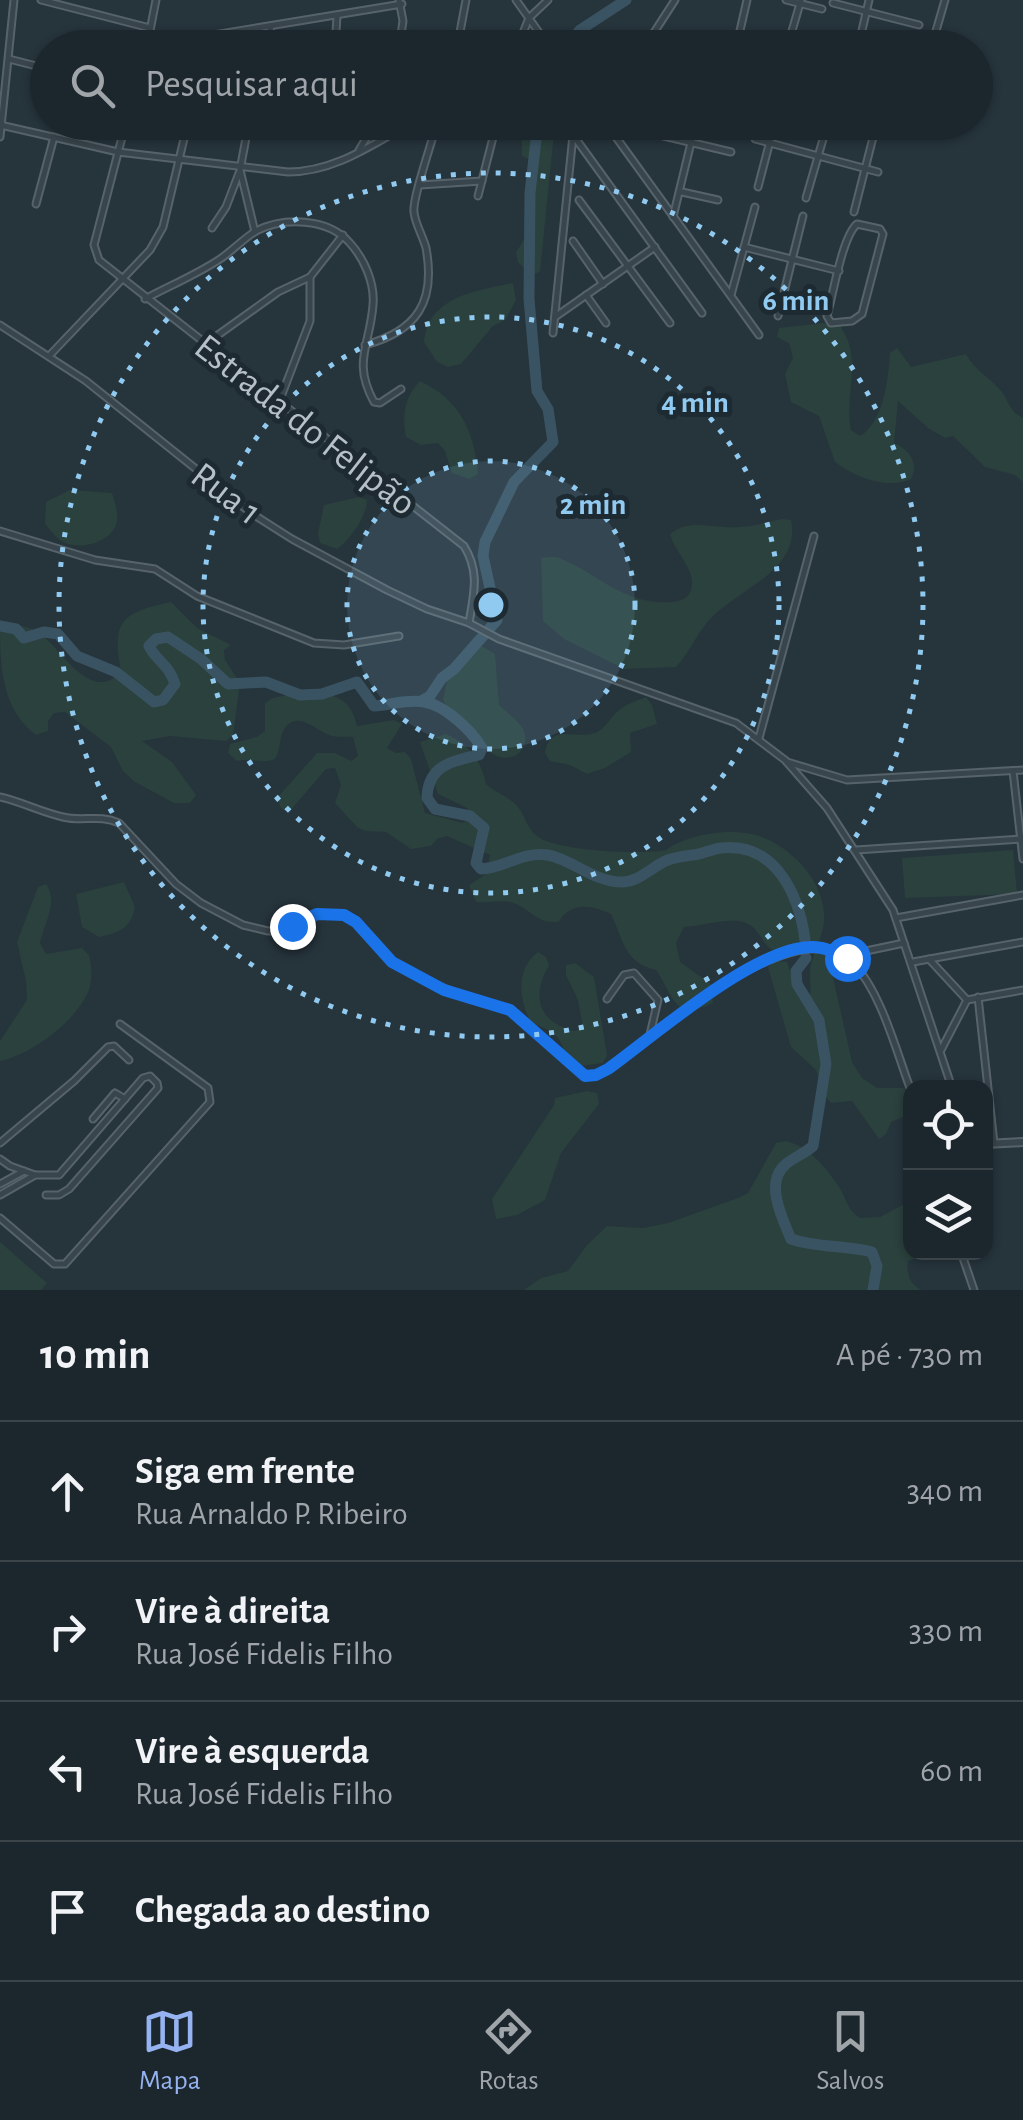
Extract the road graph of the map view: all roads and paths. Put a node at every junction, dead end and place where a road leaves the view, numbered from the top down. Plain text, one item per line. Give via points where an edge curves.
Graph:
1 (14, 0) edge
2 (41, 0) edge
3 (156, 0) edge
4 (466, 0) edge
5 (516, 0) edge
6 (548, 0) edge
7 (675, 0) edge
8 (747, 0) edge
9 (786, 0) edge
10 (869, 0) edge
11 (945, 0) edge
12 (401, 2) edge
13 (800, 2) edge
14 (833, 3) dead end
15 (822, 9) dead end
16 (866, 11) junction
17 (337, 16) junction
18 (529, 18) junction
19 (919, 25) dead end
20 (271, 26) junction
21 (150, 28) joint
22 (247, 30) edge
23 (270, 30) edge
24 (336, 30) edge
25 (402, 30) edge
26 (460, 30) edge
27 (524, 30) edge
28 (537, 30) edge
29 (656, 30) edge
30 (740, 30) edge
31 (792, 30) edge
32 (862, 30) edge
33 (937, 30) edge
34 (9, 59) junction
35 (30, 64) edge
36 (1, 125) edge
37 (30, 132) edge
38 (0, 137) edge
39 (53, 140) edge
40 (67, 140) edge
41 (121, 140) edge
42 (184, 140) edge
43 (246, 140) edge
44 (366, 140) edge
45 (382, 140) edge
46 (433, 140) edge
47 (492, 140) edge
48 (573, 140) edge
49 (578, 140) edge
50 (618, 140) edge
51 (675, 140) edge
52 (691, 140) edge
53 (758, 140) edge
54 (770, 140) edge
55 (823, 140) edge
56 (873, 140) edge
57 (769, 143) junction
58 (690, 144) junction
59 (118, 152) junction
60 (731, 152) dead end
61 (358, 154) junction
62 (819, 154) junction
63 (179, 160) junction
64 (241, 168) junction
65 (866, 169) junction
66 (878, 172) dead end
67 (482, 181) junction
68 (420, 185) junction
69 (758, 186) dead end
70 (681, 192) junction
71 (478, 196) dead end
72 (806, 198) dead end
73 (580, 200) dead end
74 (718, 200) dead end
75 (36, 204) dead end
76 (755, 207) dead end
77 (854, 212) dead end
78 (803, 216) dead end
79 (673, 217) junction
80 (212, 228) dead end
81 (255, 232) junction
82 (344, 236) junction
83 (573, 241) dead end
84 (655, 247) junction
85 (744, 247) junction
86 (791, 259) junction
87 (631, 266) junction
88 (839, 271) junction
89 (310, 277) junction
90 (122, 279) junction
91 (604, 285) junction
92 (730, 295) junction
93 (586, 296) junction
94 (145, 299) junction
95 (702, 313) dead end
96 (778, 316) dead end
97 (555, 317) junction
98 (606, 323) dead end
99 (670, 323) dead end
100 (0, 325) edge
101 (554, 333) dead end
102 (759, 334) dead end
103 (204, 345) junction
104 (364, 345) junction
105 (50, 356) junction
106 (401, 389) dead end
107 (279, 402) junction
108 (0, 531) edge
109 (814, 536) dead end
110 (472, 624) junction
111 (399, 636) dead end
112 (758, 738) junction
113 (785, 760) junction
114 (1023, 770) edge
115 (1014, 771) junction
116 (0, 797) edge
117 (1022, 839) edge
118 (856, 850) junction
119 (1023, 860) edge
120 (1023, 895) edge
121 (896, 918) junction
122 (905, 942) junction
123 (1023, 942) edge
124 (844, 956) junction
125 (929, 959) junction
126 (912, 962) junction
127 (1023, 990) edge
128 (978, 997) junction
129 (607, 998) dead end
130 (967, 1000) junction
131 (120, 1024) dead end
132 (649, 1039) junction
133 (941, 1050) junction
134 (129, 1060) dead end
135 (907, 1080) edge
136 (950, 1080) edge
137 (985, 1080) edge
138 (125, 1099) junction
139 (94, 1119) dead end
140 (104, 1125) junction
141 (116, 1137) junction
142 (1023, 1142) edge
143 (0, 1143) edge
144 (993, 1145) edge
145 (0, 1159) edge
146 (73, 1161) junction
147 (24, 1171) junction
148 (85, 1172) junction
149 (35, 1175) junction
150 (0, 1184) edge
151 (0, 1195) edge
152 (46, 1195) dead end
153 (0, 1218) edge
154 (964, 1260) edge
155 (974, 1290) edge

1 - 34 street
2 - 21 street
3 - 21 street
4 - 26 street
5 - 18 street
6 - 18 street
7 - 29 street
8 - 30 street
9 - 13 street
10 - 16 street
11 - 33 street
12 - 17 street
12 - 25 street
13 - 15 street
13 - 31 street
14 - 16 street
16 - 19 street
16 - 32 street
17 - 20 street
17 - 24 street
18 - 27 street
18 - 28 street
20 - 22 street
20 - 23 street
34 - 35 street
34 - 36 street
36 - 37 street
36 - 38 street
39 - 75 street
40 - 59 street
41 - 59 street
42 - 63 street
43 - 64 street
44 - 61 street
45 - 61 street
46 - 68 street
47 - 67 street
48 - 97 street
49 - 84 street
50 - 79 street
51 - 58 street
52 - 58 street
53 - 57 street
54 - 57 street
55 - 62 street
56 - 65 street
57 - 62 street
57 - 69 street
58 - 60 street
58 - 70 street
59 - 63 street
59 - 90 street, Estrada do Felipão via 94,245 99,260
61 - 64 street via 310,172
62 - 65 street
62 - 72 street
63 - 64 street
63 - 90 street via 162,227
64 - 80 street
64 - 81 street
65 - 66 street
65 - 77 street
67 - 68 street
67 - 71 street
68 - 104 street via 412,208 426,249 429,291 405,328
70 - 74 street
70 - 79 street
73 - 87 street
76 - 85 street
78 - 86 street
79 - 92 street
81 - 82 street via 299,221
81 - 94 street
82 - 89 street
82 - 104 street via 372,290
83 - 91 street
84 - 87 street
84 - 95 street
85 - 86 street
85 - 92 street
86 - 88 street
86 - 96 street
87 - 91 street
87 - 99 street
88 - 88 street via 828,316 831,323 852,322 862,314 882,231 854,226
89 - 103 street
89 - 107 street via 310,321
90 - 94 street, Estrada do Felipão
90 - 105 street
91 - 93 street
92 - 102 street
93 - 97 street
93 - 98 street
94 - 103 street, Estrada do Felipão
97 - 101 street
100 - 105 street, Rua 1
103 - 107 street, Estrada do Felipão
104 - 106 street via 364,380 374,402
105 - 110 street, Rua 1 via 292,539 386,590
107 - 110 street, Estrada do Felipão via 464,546 474,563
108 - 111 street via 95,560 155,569 197,596 314,643 344,646
109 - 112 street
110 - 112 street via 736,723
112 - 113 street
113 - 115 street via 847,780
113 - 118 street
114 - 115 street
115 - 117 street
116 - 132 street via 60,817 119,823 176,884 243,925 280,932 317,914 344,915 392,962 444,990 510,1010 585,1076 608,1069
117 - 118 street
117 - 119 street
118 - 121 street
120 - 121 street
121 - 122 street
122 - 124 street
122 - 126 street
123 - 125 street
124 - 132 street via 811,947 773,958
124 - 135 street via 861,973
125 - 126 street
125 - 130 street
126 - 133 street
127 - 128 street
128 - 130 street
128 - 137 street
129 - 132 street via 624,975 634,973 658,1000
130 - 133 street
131 - 153 street via 208,1088 211,1098 66,1264 54,1264
133 - 136 street
134 - 143 street via 108,1046
138 - 139 street via 115,1092
138 - 140 street
138 - 141 street via 146,1076 157,1083
140 - 141 street
140 - 146 street
141 - 148 street
142 - 144 street
145 - 147 street
146 - 148 street
146 - 149 street via 59,1175
147 - 149 street
147 - 150 street
148 - 152 street via 59,1195
149 - 151 street
154 - 155 street

